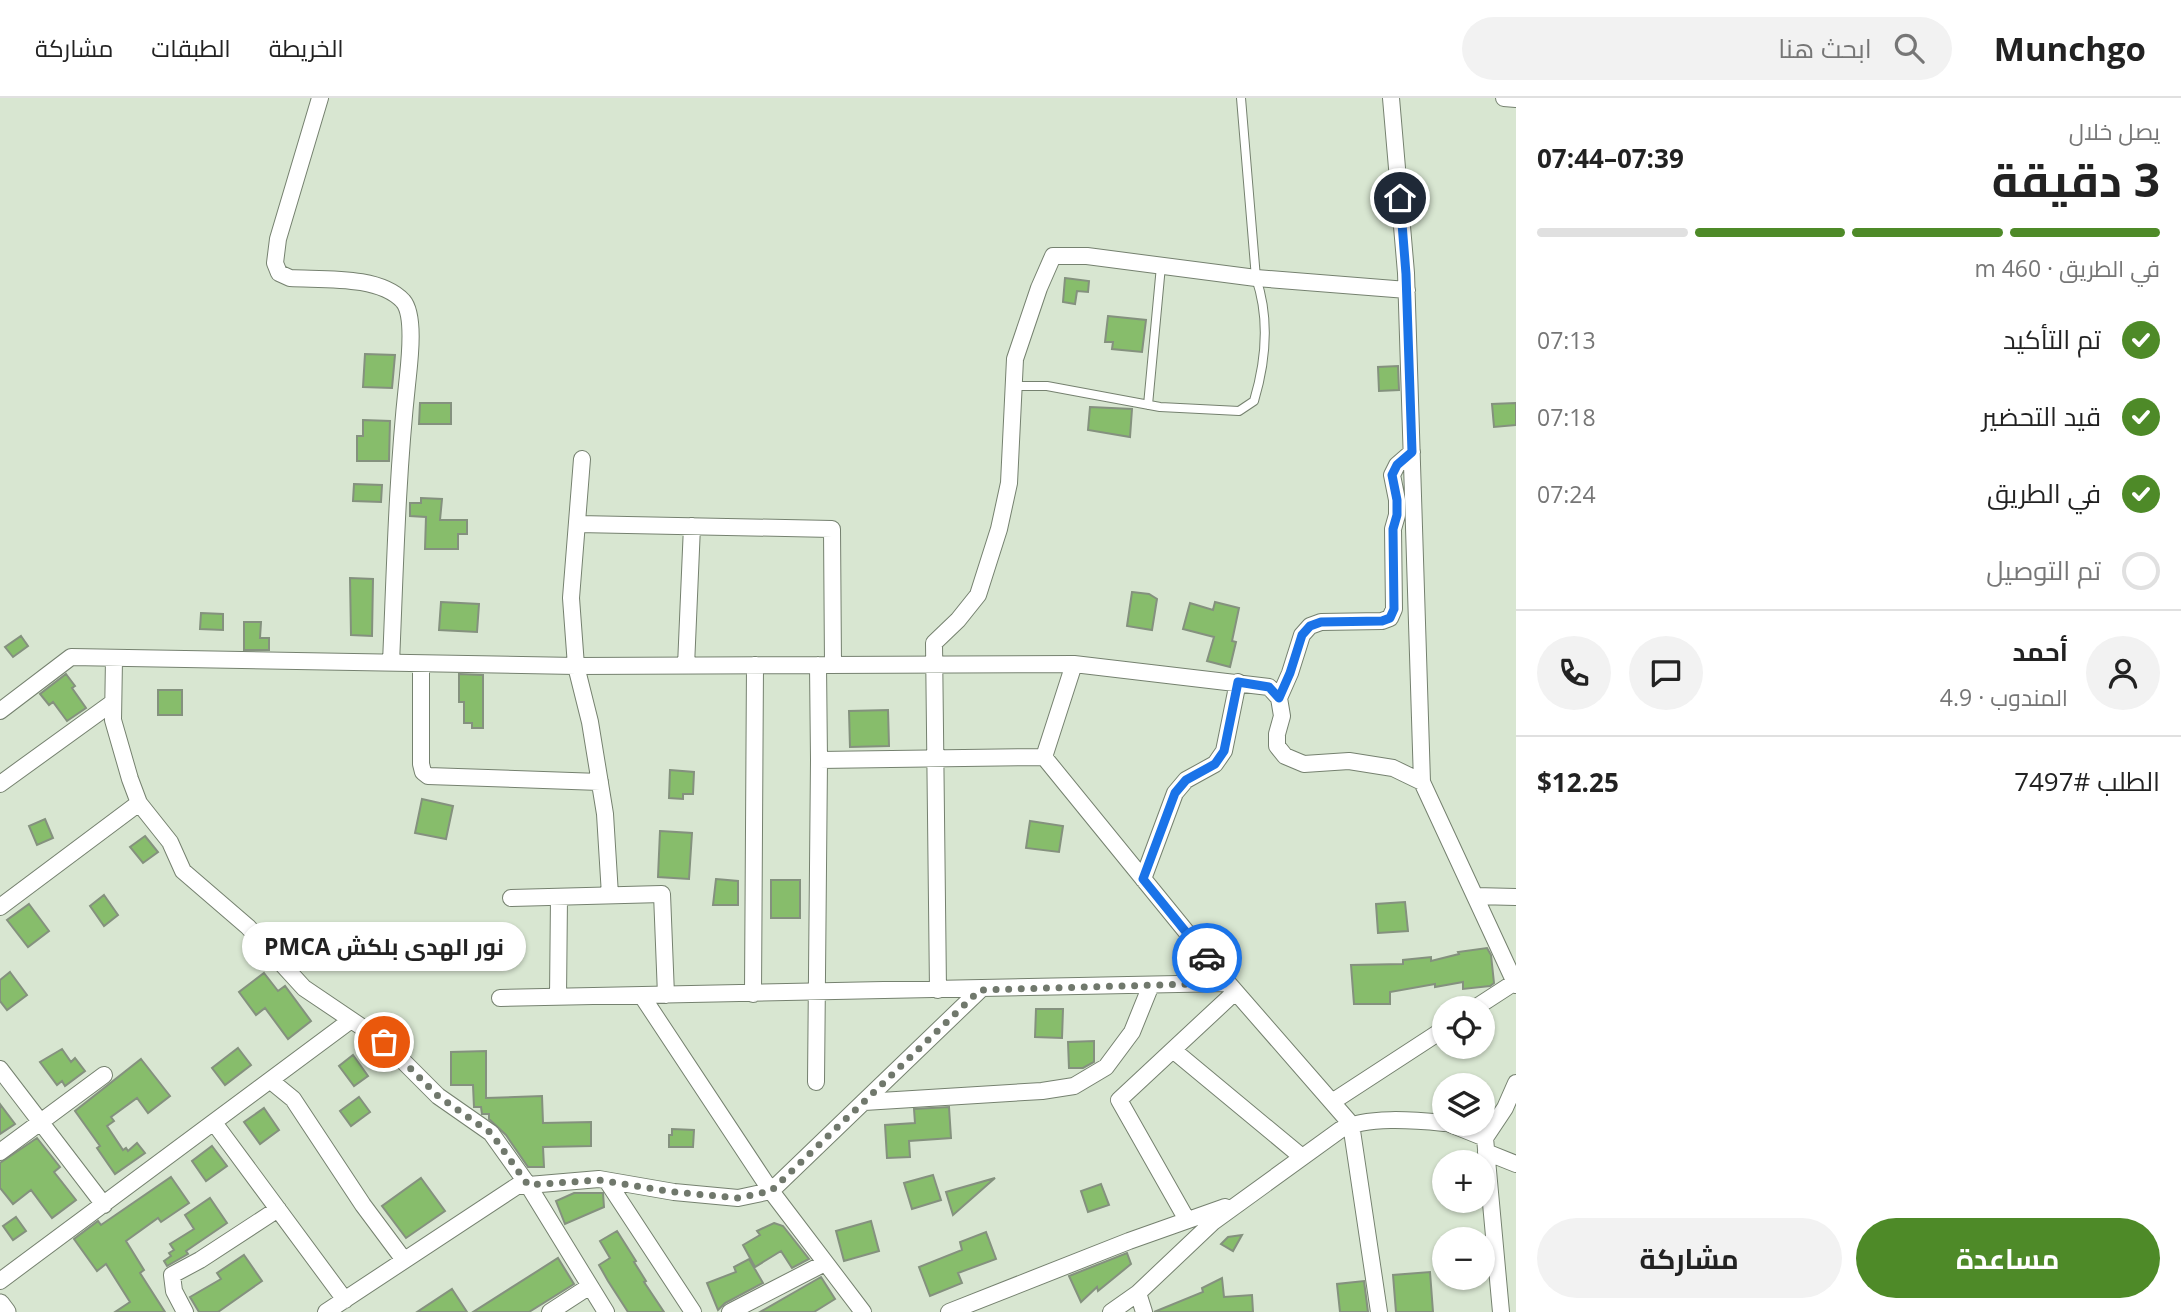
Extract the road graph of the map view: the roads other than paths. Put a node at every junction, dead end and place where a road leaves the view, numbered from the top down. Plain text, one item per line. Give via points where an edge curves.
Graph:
1 (320, 98) edge
2 (1241, 98) edge
3 (1391, 98) edge
4 (1504, 98) edge
5 (1516, 99) edge
6 (1161, 266) junction
7 (1256, 278) junction
8 (1407, 290) junction
9 (1013, 386) junction
10 (1148, 405) junction
11 (1412, 452) junction
12 (582, 459) dead end
13 (578, 524) junction
14 (692, 526) junction
15 (114, 659) junction
16 (391, 663) junction
17 (421, 664) junction
18 (932, 664) junction
19 (1074, 664) junction
20 (755, 665) junction
21 (825, 665) junction
22 (576, 666) junction
23 (686, 666) junction
24 (1238, 682) junction
25 (1279, 698) junction
26 (113, 703) junction
27 (0, 711) edge
28 (1044, 757) junction
29 (819, 760) junction
30 (934, 760) junction
31 (600, 782) junction
32 (1422, 782) junction
33 (0, 784) edge
34 (139, 803) junction
35 (1143, 879) junction
36 (610, 895) junction
37 (1475, 896) junction
38 (559, 897) junction
39 (1516, 897) edge
40 (511, 898) dead end
41 (0, 907) edge
42 (1515, 984) edge
43 (1152, 985) junction
44 (1232, 987) junction
45 (938, 990) junction
46 (980, 990) junction
47 (816, 993) junction
48 (753, 994) junction
49 (666, 995) junction
50 (642, 996) junction
51 (1495, 996) edge
52 (558, 997) junction
53 (500, 998) dead end
54 (351, 1020) junction
55 (1432, 1037) edge
56 (1173, 1050) junction
57 (0, 1069) edge
58 (104, 1075) dead end
59 (271, 1081) junction
60 (816, 1082) dead end
61 (1516, 1083) edge
62 (864, 1102) junction
63 (1332, 1102) junction
64 (39, 1121) junction
65 (1432, 1122) edge
66 (215, 1124) junction
67 (1351, 1124) junction
68 (1471, 1136) edge
69 (1486, 1145) junction
70 (0, 1152) edge
71 (1302, 1157) junction
72 (1516, 1164) edge
73 (607, 1181) junction
74 (528, 1185) junction
75 (771, 1191) junction
76 (1242, 1201) junction
77 (104, 1205) junction
78 (278, 1209) junction
79 (1187, 1220) junction
80 (404, 1260) junction
81 (825, 1263) junction
82 (0, 1281) edge
83 (590, 1286) junction
84 (1138, 1293) junction
85 (345, 1300) junction
86 (0, 1304) edge
87 (854, 1309) edge
88 (6, 1312) edge
89 (185, 1312) edge
90 (326, 1312) edge
91 (550, 1312) edge
92 (606, 1312) edge
93 (693, 1312) edge
94 (730, 1312) edge
95 (949, 1312) edge
96 (1111, 1312) edge
97 (1144, 1312) edge
98 (1379, 1312) edge
99 (1501, 1312) edge

1 - 16 street via 275,262 279,273 290,278 365,282 391,292 404,302 410,316
2 - 7 lane
3 - 8 street
4 - 5 street
6 - 7 street
6 - 9 street via 1054,256 1018,348
6 - 10 lane
7 - 8 street
7 - 10 lane via 1266,332 1254,401 1239,411
8 - 11 street
9 - 10 lane via 1048,386
9 - 18 street via 1009,483 999,529 978,595 933,643
11 - 25 street via 1392,475 1397,515 1390,618 1310,626 1302,635
11 - 32 street
12 - 13 street
13 - 14 street
13 - 22 street via 571,598
14 - 21 street via 832,529
14 - 23 street
15 - 16 street
15 - 26 street
15 - 27 street via 71,657
16 - 17 street
17 - 22 street
17 - 31 street via 421,764 428,776
18 - 19 street
18 - 21 street
18 - 30 street
19 - 24 street
19 - 28 street
20 - 21 street
20 - 23 street
20 - 48 street
21 - 29 street
22 - 23 street
22 - 31 street
24 - 25 street via 1269,687
24 - 35 street via 1224,751 1215,764 1186,780 1175,793
25 - 32 street via 1282,716 1277,746 1284,756 1304,764 1349,761 1393,768
26 - 33 street
26 - 34 street via 113,720
28 - 30 street
28 - 35 street
29 - 30 street
29 - 47 street
30 - 45 street
31 - 36 street
32 - 37 street
34 - 41 street
34 - 54 street via 170,842 183,871 248,928 304,988
35 - 44 street
36 - 38 street
36 - 49 street via 662,894
37 - 39 street
37 - 42 street
38 - 40 street
38 - 52 street
42 - 51 street
43 - 44 street
43 - 46 street
43 - 62 street via 1132,1032 1106,1067 1074,1086
44 - 56 street
44 - 63 street
45 - 46 street
45 - 47 street
46 - 62 street
47 - 48 street
47 - 60 street
48 - 49 street
49 - 50 street
50 - 52 street
50 - 75 street
52 - 53 street
54 - 59 street
54 - 74 street via 384,1042 438,1096 491,1133
55 - 63 street
56 - 71 street
56 - 79 street via 1119,1100
57 - 64 street
58 - 64 street
59 - 66 street
59 - 80 street via 293,1099
61 - 69 street
62 - 75 street
63 - 67 street
64 - 70 street
64 - 77 street
65 - 67 street
66 - 77 street
66 - 78 street
67 - 71 street
67 - 98 street
68 - 69 street
69 - 72 street
69 - 99 street
71 - 76 street
73 - 74 street
73 - 75 street via 738,1198
73 - 93 street
74 - 80 street via 517,1186
74 - 83 street
75 - 81 street
76 - 79 street
76 - 84 street
77 - 82 street
78 - 85 street
78 - 89 street via 173,1275 174,1291
79 - 95 street
80 - 85 street
81 - 87 street
81 - 94 street
83 - 91 street
83 - 92 street
84 - 96 street
84 - 97 street
85 - 90 street
86 - 88 street

